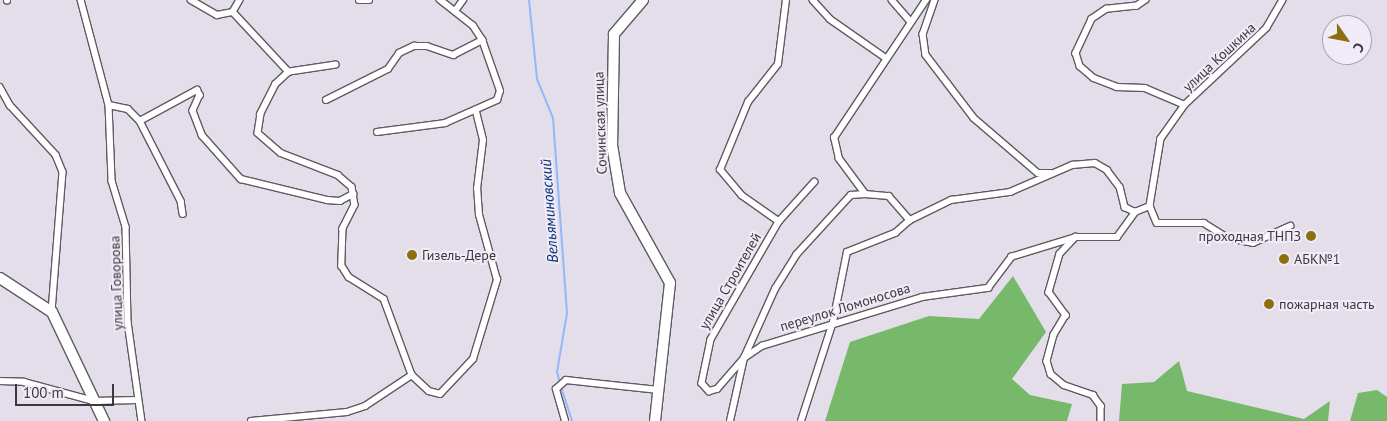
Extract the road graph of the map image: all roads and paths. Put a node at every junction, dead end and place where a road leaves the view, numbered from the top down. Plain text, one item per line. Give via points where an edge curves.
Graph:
1 (81, 0) edge
2 (191, 0) edge
3 (240, 0) edge
4 (360, 0) edge
5 (369, 0) edge
6 (440, 0) edge
7 (463, 0) edge
8 (643, 0) edge
9 (786, 0) edge
10 (813, 0) edge
11 (892, 0) edge
12 (926, 0) edge
13 (936, 0) edge
14 (1146, 0) edge
15 (1283, 0) edge
16 (232, 12) junction
17 (455, 12) junction
18 (910, 21) junction
19 (482, 40) junction
20 (886, 58) junction
21 (336, 65) dead end
22 (289, 72) junction
23 (0, 87) edge
24 (326, 100) dead end
25 (109, 105) junction
26 (1185, 105) junction
27 (476, 112) junction
28 (140, 121) junction
29 (377, 132) dead end
30 (1052, 173) junction
31 (815, 182) dead end
32 (353, 194) junction
33 (865, 194) junction
34 (1150, 206) junction
35 (1135, 212) junction
36 (183, 214) dead end
37 (912, 219) junction
38 (779, 222) junction
39 (1290, 226) dead end
40 (1076, 237) junction
41 (0, 278) edge
42 (52, 312) junction
43 (833, 322) junction
44 (744, 358) junction
45 (412, 375) junction
46 (0, 381) edge
47 (658, 390) junction
48 (137, 400) junction
49 (94, 401) junction
50 (104, 421) edge
51 (142, 421) edge
52 (252, 421) edge
53 (565, 421) edge
54 (655, 421) edge
55 (730, 421) edge
56 (801, 421) edge
57 (1100, 421) edge

1 - 25 street, улица Говорова
2 - 16 street via 217,15
3 - 16 street
4 - 5 street
6 - 17 street
7 - 17 street
8 - 47 highway, Сочинская улица via 614,34 612,152 620,193 670,282
9 - 38 street via 778,64 748,102 720,170 742,196
10 - 20 street via 830,19
11 - 18 street
12 - 18 street
13 - 30 street via 924,34 922,47 926,55 974,118 1038,173
14 - 26 street via 1137,6 1107,9 1092,19 1076,53 1080,66 1102,81 1145,88
15 - 26 street, улица Кошкина via 1267,28
16 - 22 street
17 - 19 street
18 - 20 street
19 - 24 street via 453,55 414,46 398,54 388,69
19 - 27 street via 500,91 497,100
20 - 33 street via 834,138 839,159
21 - 22 street
22 - 32 street via 276,84 260,114 261,140 281,153 338,175 348,182
23 - 42 street via 10,105 56,155 63,172
25 - 28 street via 128,109
25 - 48 street, улица Говорова via 112,181 126,227 128,322
26 - 34 street, улица Кошкина via 1162,139
27 - 29 street via 445,123
27 - 45 street via 483,140 478,206 496,293 486,312 482,341 473,359 440,394 428,391
28 - 32 street via 197,90 200,95 193,111 202,135 241,179 333,200
28 - 36 street via 182,201
30 - 35 street via 1094,163 1107,170 1120,187 1125,207
30 - 37 street via 1010,192 951,200
31 - 38 street, улица Строителей
32 - 45 street via 355,205 343,229 342,266 350,277 384,299
33 - 37 street via 889,196
33 - 44 street via 851,195 796,255
34 - 35 street
34 - 39 street via 1157,223 1204,223 1228,238 1253,243
35 - 40 street, переулок Ломоносова via 1117,237
37 - 43 street via 895,233 847,252
38 - 44 street, улица Строителей via 711,340 702,383 709,391 717,389
40 - 43 street, переулок Ломоносова via 1011,257 988,288 922,297
40 - 57 street via 1060,254 1049,292 1066,316 1054,335 1047,362 1051,374 1064,386 1093,395 1100,406
41 - 42 highway
42 - 49 highway
43 - 44 street, переулок Ломоносова via 762,346
43 - 56 street
44 - 55 street
45 - 52 street via 365,406 347,412
46 - 49 street via 24,382
47 - 53 street via 565,380 556,389
47 - 54 highway, Сочинская улица
48 - 49 street
48 - 51 street, улица Говорова
49 - 50 highway

